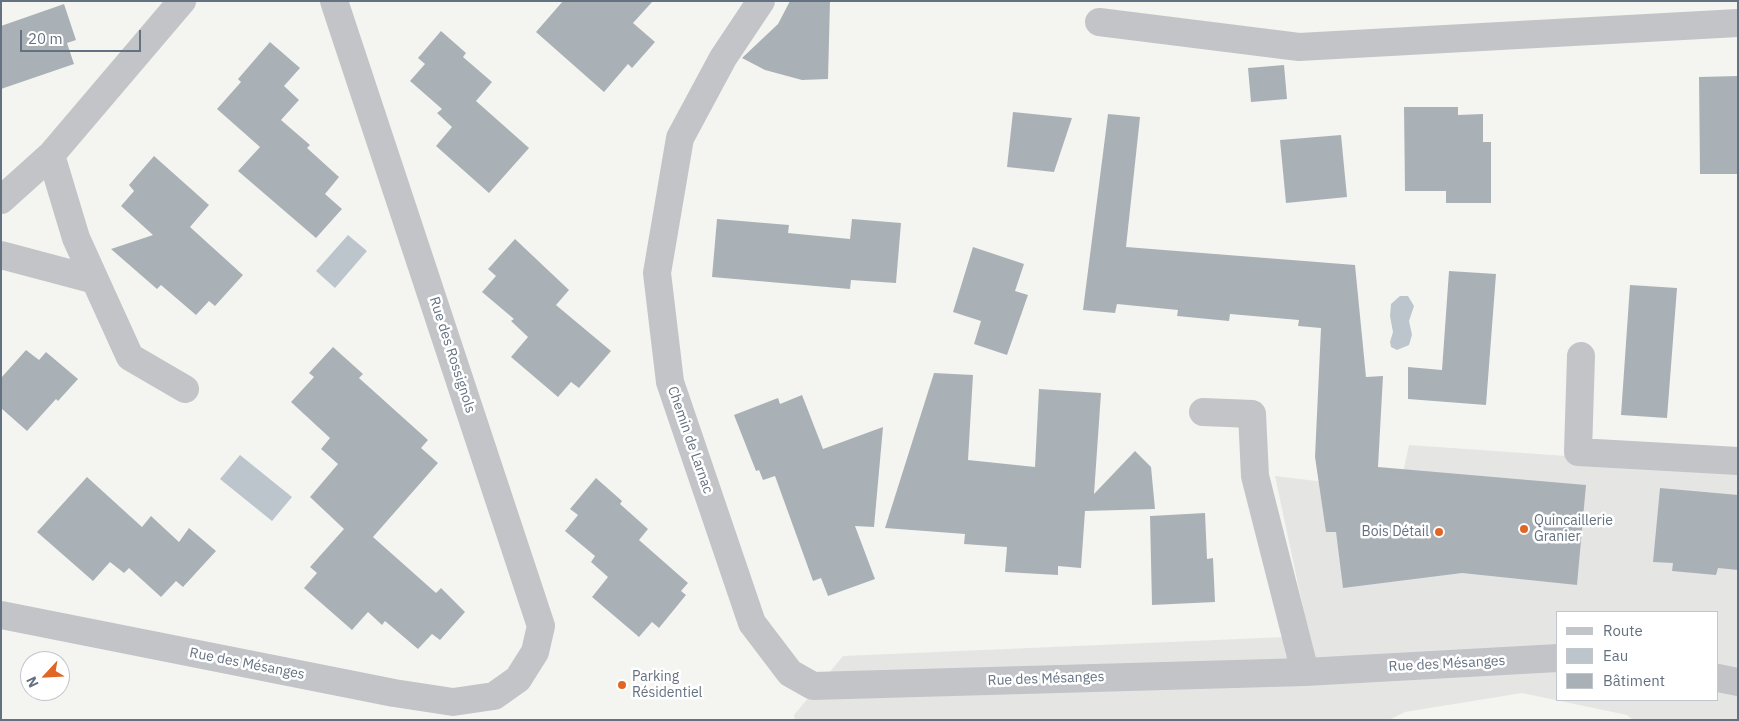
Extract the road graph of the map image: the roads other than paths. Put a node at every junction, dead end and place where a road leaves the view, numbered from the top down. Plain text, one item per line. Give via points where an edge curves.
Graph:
1 (182, 1) edge
2 (334, 1) edge
3 (760, 1) edge
4 (1099, 22) dead end
5 (1738, 23) edge
6 (51, 155) junction
7 (1, 200) edge
8 (1, 255) edge
9 (95, 280) junction
10 (1581, 356) dead end
11 (185, 389) dead end
12 (1203, 412) dead end
13 (1738, 461) edge
14 (1, 615) edge
15 (1556, 658) edge
16 (1305, 672) junction
17 (790, 673) joint
18 (1719, 678) edge
19 (1738, 682) edge
20 (494, 696) joint

1 - 6 street
2 - 20 street, Rue des Rossignols via 541,626 535,652 518,679
3 - 17 street, Chemin de Larnac via 723,58 680,138 657,273 670,382 752,622
4 - 5 street via 1299,48
6 - 7 street
6 - 9 street via 76,238
8 - 9 street
9 - 11 street via 130,357
10 - 13 street via 1578,452
12 - 16 street via 1252,414 1255,476
14 - 20 street, Rue des Mésanges via 394,693 453,702
15 - 16 street, Rue des Mésanges
16 - 17 street, Rue des Mésanges via 813,686
18 - 19 street

